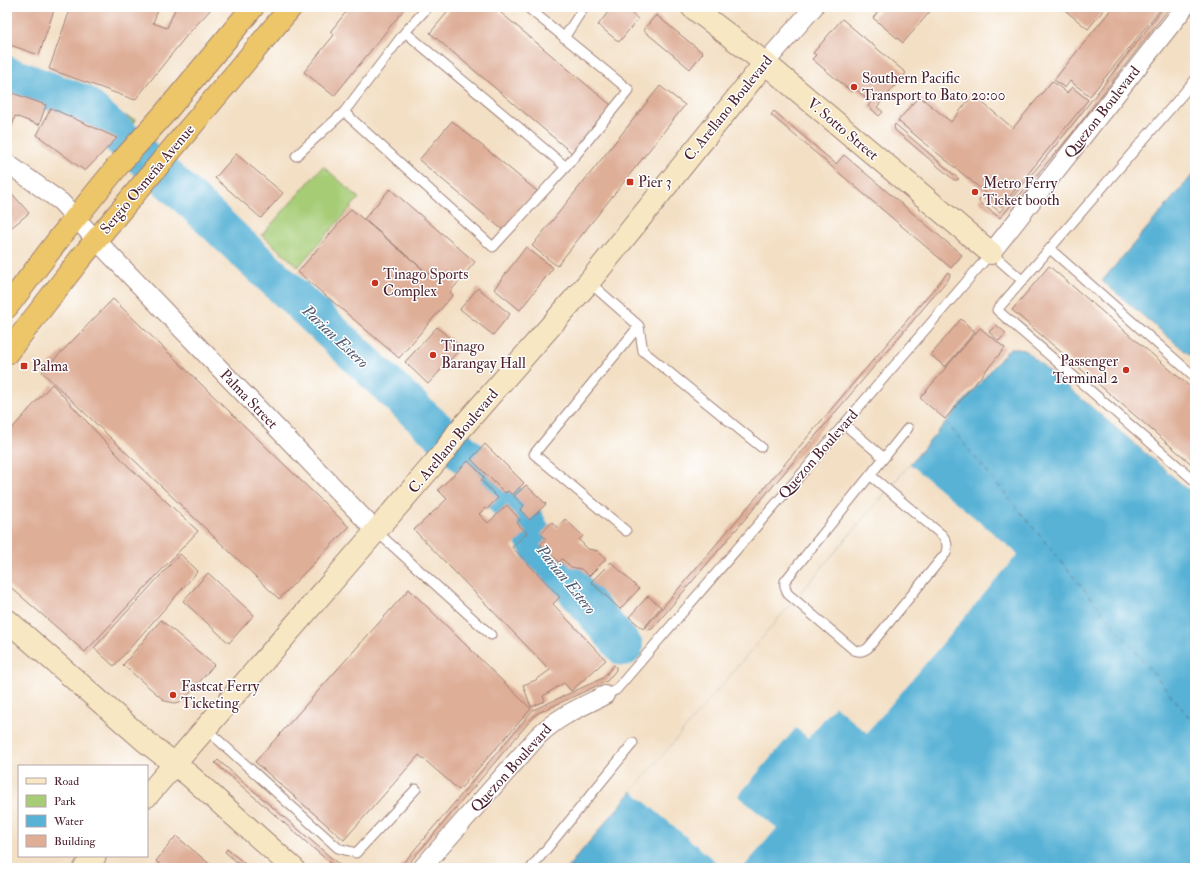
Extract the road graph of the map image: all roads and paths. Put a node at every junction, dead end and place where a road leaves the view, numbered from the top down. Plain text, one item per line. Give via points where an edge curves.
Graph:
1 (253, 7) edge
2 (291, 7) edge
3 (428, 7) edge
4 (527, 7) edge
5 (584, 7) edge
6 (692, 7) edge
7 (814, 7) edge
8 (1185, 7) edge
9 (406, 32) junction
10 (564, 38) junction
11 (764, 63) junction
12 (1195, 80) edge
13 (344, 112) junction
14 (296, 156) dead end
15 (7, 163) edge
16 (566, 167) junction
17 (76, 218) junction
18 (96, 240) junction
19 (1050, 249) junction
20 (991, 253) junction
21 (1023, 281) junction
22 (589, 282) junction
23 (7, 307) edge
24 (639, 326) junction
25 (7, 353) edge
26 (1195, 377) edge
27 (844, 424) junction
28 (908, 428) dead end
29 (761, 448) dead end
30 (884, 458) junction
31 (870, 475) junction
32 (1195, 481) edge
33 (376, 531) junction
34 (626, 531) dead end
35 (7, 620) edge
36 (491, 635) dead end
37 (605, 695) joint
38 (206, 729) junction
39 (633, 743) dead end
40 (174, 764) junction
41 (416, 789) dead end
42 (148, 795) edge
43 (94, 857) edge
44 (84, 868) edge
45 (293, 868) edge
46 (422, 868) edge
47 (531, 868) edge

1 - 17 highway, Sergio Osmeña Avenue
2 - 18 highway, Sergio Osmeña Avenue
3 - 9 lane
4 - 10 lane
5 - 10 lane
6 - 11 street, V. Sotto Street
7 - 11 street, C. Arellano Boulevard
8 - 20 street, Quezon Boulevard
9 - 13 lane
9 - 16 lane
10 - 16 lane via 629,90
11 - 20 street, V. Sotto Street
11 - 22 street, C. Arellano Boulevard
12 - 19 lane
13 - 14 lane
13 - 16 lane via 493,247
15 - 17 street, Palma Street via 61,202
17 - 18 street, Palma Street
17 - 23 highway, Sergio Osmeña Avenue
18 - 25 highway, Sergio Osmeña Avenue
18 - 33 street, Palma Street
19 - 21 lane
19 - 26 lane
20 - 21 lane
20 - 27 lane, Quezon Boulevard
21 - 32 lane via 997,310
22 - 24 lane
22 - 33 street, C. Arellano Boulevard via 458,432
24 - 29 lane via 643,351
24 - 34 lane via 534,454
27 - 30 lane
27 - 37 lane, Quezon Boulevard via 616,690
28 - 30 lane
30 - 31 lane
31 - 31 lane via 784,585 788,594 859,652 864,651 873,642 946,553 948,545 942,535
33 - 36 lane, Palma Street
33 - 38 street, C. Arellano Boulevard
35 - 40 street
37 - 46 street, Quezon Boulevard via 562,716 546,728
38 - 40 street, C. Arellano Boulevard
38 - 41 lane via 338,848 356,853
39 - 47 lane
40 - 42 street, C. Arellano Boulevard
40 - 45 street
43 - 44 street

